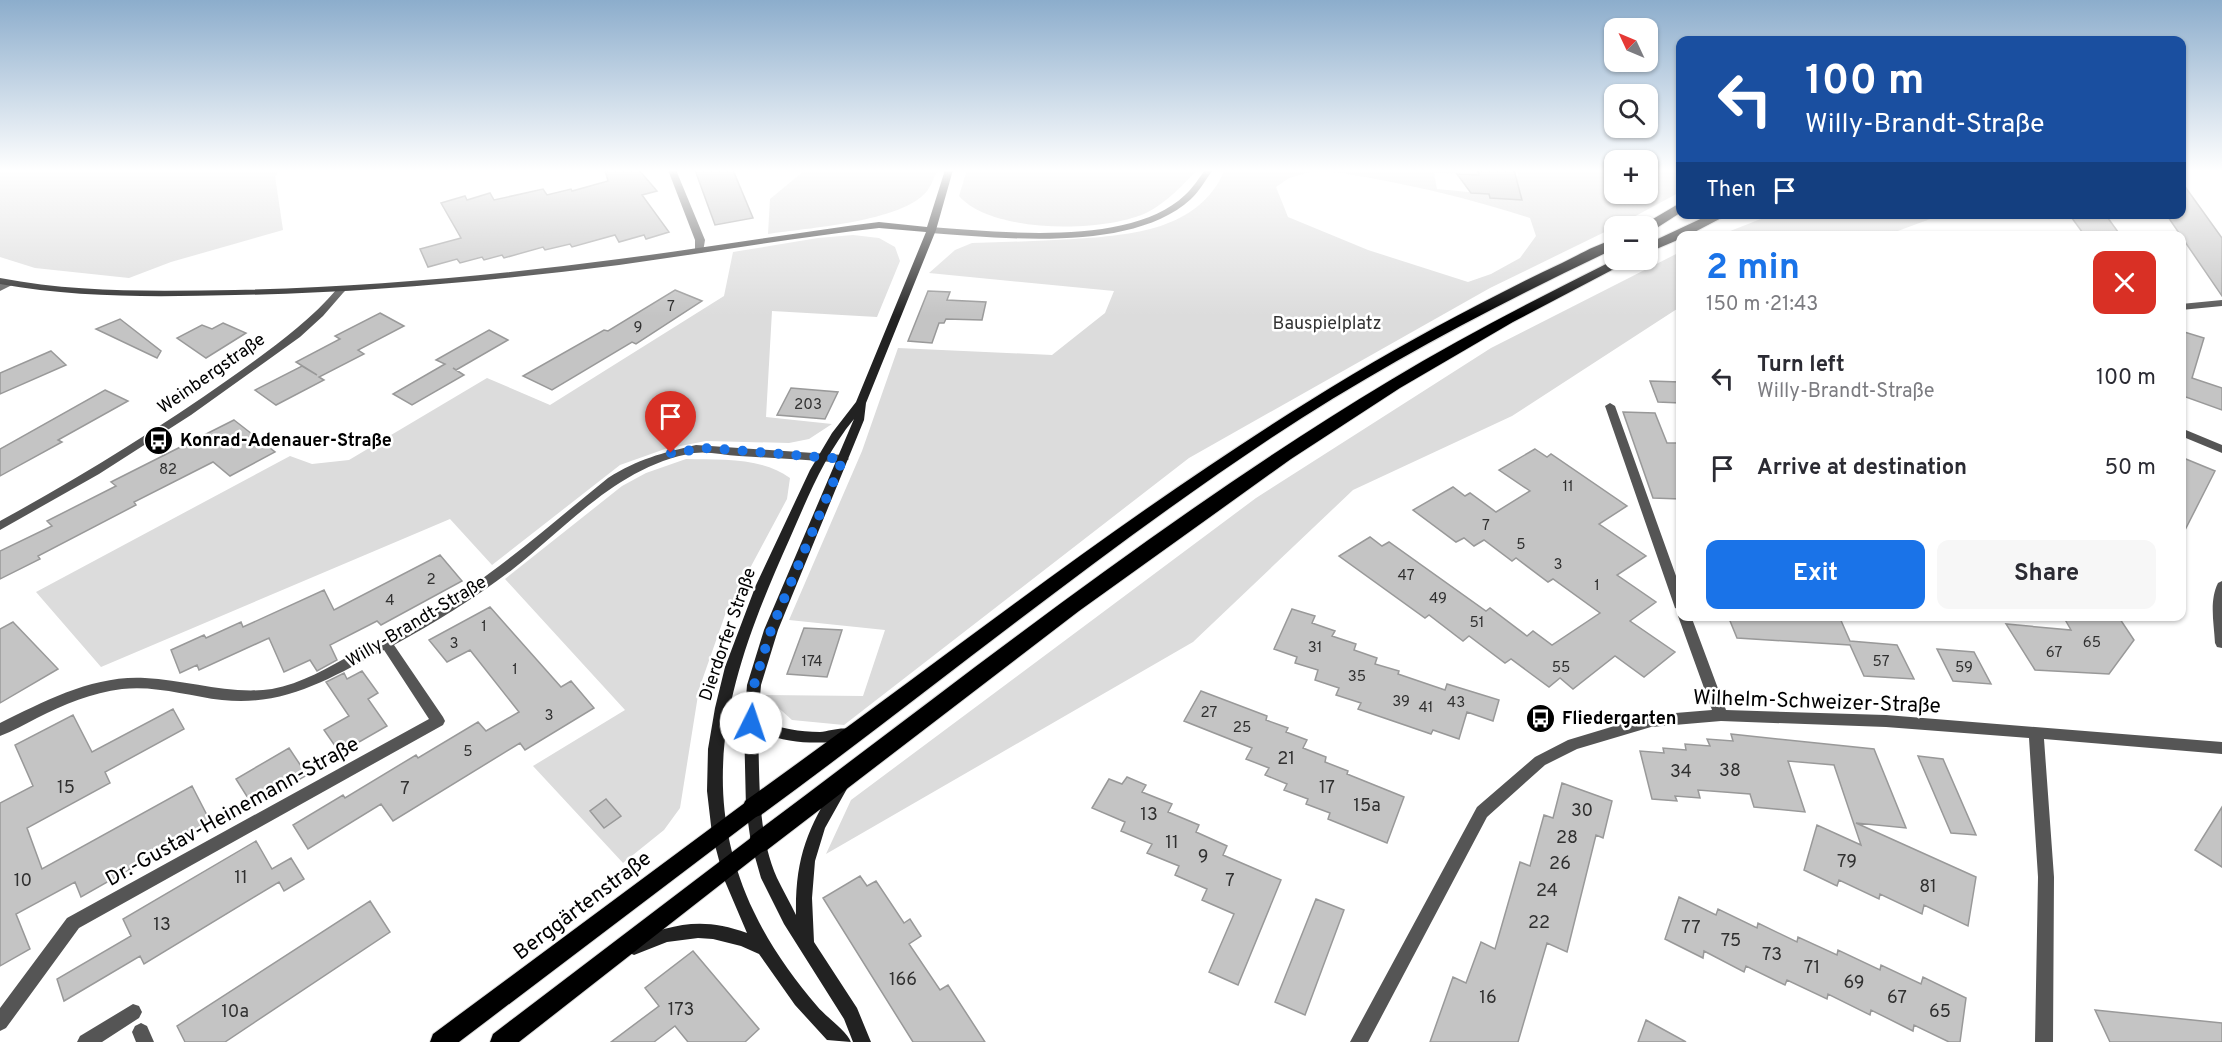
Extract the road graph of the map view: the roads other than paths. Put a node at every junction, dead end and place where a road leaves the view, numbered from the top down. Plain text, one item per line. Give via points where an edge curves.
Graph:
1 (691, 219) edge
2 (934, 219) edge
3 (1152, 219) edge
4 (1712, 219) edge
5 (931, 230) junction
6 (1686, 231) edge
7 (1676, 236) edge
8 (1658, 244) edge
9 (1604, 249) edge
10 (700, 250) junction
11 (1604, 270) edge
12 (3, 284) edge
13 (340, 291) junction
14 (2222, 303) edge
15 (2186, 307) edge
16 (861, 403) junction
17 (1610, 406) dead end
18 (2186, 434) edge
19 (2222, 449) edge
20 (821, 457) junction
21 (843, 459) junction
22 (0, 526) edge
23 (2222, 586) edge
24 (1676, 594) edge
25 (1686, 621) edge
26 (386, 643) junction
27 (2222, 643) edge
28 (1721, 716) junction
29 (751, 723) junction
30 (0, 730) edge
31 (858, 731) junction
32 (2036, 732) junction
33 (2222, 747) edge
34 (849, 776) junction
35 (753, 808) junction
36 (719, 833) junction
37 (759, 843) junction
38 (728, 866) junction
39 (806, 945) junction
40 (762, 947) junction
41 (609, 958) junction
42 (133, 1012) dead end
43 (0, 1022) edge
44 (86, 1042) edge
45 (441, 1042) edge
46 (501, 1042) edge
47 (842, 1042) edge
48 (862, 1042) edge
49 (1359, 1042) edge
50 (2044, 1042) edge

1 - 10 street
2 - 5 street, Dierdorfer Straße
3 - 5 street via 1106,232 1058,236
4 - 6 highway
5 - 10 street via 871,226
5 - 16 street, Dierdorfer Straße
7 - 8 highway
9 - 31 highway via 1448,327 1301,413 1178,495
10 - 13 street via 468,281
11 - 34 highway via 1435,358 1224,495
12 - 13 street via 124,293
13 - 22 street, Weinbergstraße via 298,334 216,394
14 - 15 street
16 - 20 street, Dierdorfer Straße
16 - 21 street, Dierdorfer Straße via 859,420
17 - 24 street
18 - 19 street
20 - 21 street, Willy-Brandt-Straße
20 - 26 street, Willy-Brandt-Straße via 708,448 671,453 644,463 612,481 474,591
20 - 36 street, Dierdorfer Straße via 746,629 721,707 713,761
21 - 29 street, Dierdorfer Straße via 771,630 755,677
23 - 27 street
25 - 28 street
26 - 30 street, Willy-Brandt-Straße via 317,679 273,694 210,694 144,683 99,687
26 - 43 street, Dr.-Gustav-Heinemann-Straße via 438,721 73,923
28 - 32 street, Wilhelm-Schweizer-Straße via 1886,721
28 - 49 street, Wilhelm-Schweizer-Straße via 1651,721 1573,744 1540,761 1482,812
29 - 31 street via 775,734 807,738
29 - 35 street, Dierdorfer Straße
31 - 35 highway
32 - 33 street, Wilhelm-Schweizer-Straße
32 - 50 street via 2047,900
34 - 37 highway
34 - 39 street via 820,822 808,850 804,886
35 - 36 main road, Berggärtenstraße
35 - 37 street, Dierdorfer Straße
36 - 38 street, Dierdorfer Straße
36 - 45 main road, Berggärtenstraße
37 - 38 main road
37 - 39 street, Dierdorfer Straße via 773,885
38 - 40 street, Dierdorfer Straße via 747,920
38 - 41 main road
39 - 48 street, Dierdorfer Straße via 851,1014
40 - 41 street via 742,937 704,929 652,939
40 - 47 street, Dierdorfer Straße via 813,1016
41 - 46 main road
42 - 44 street

